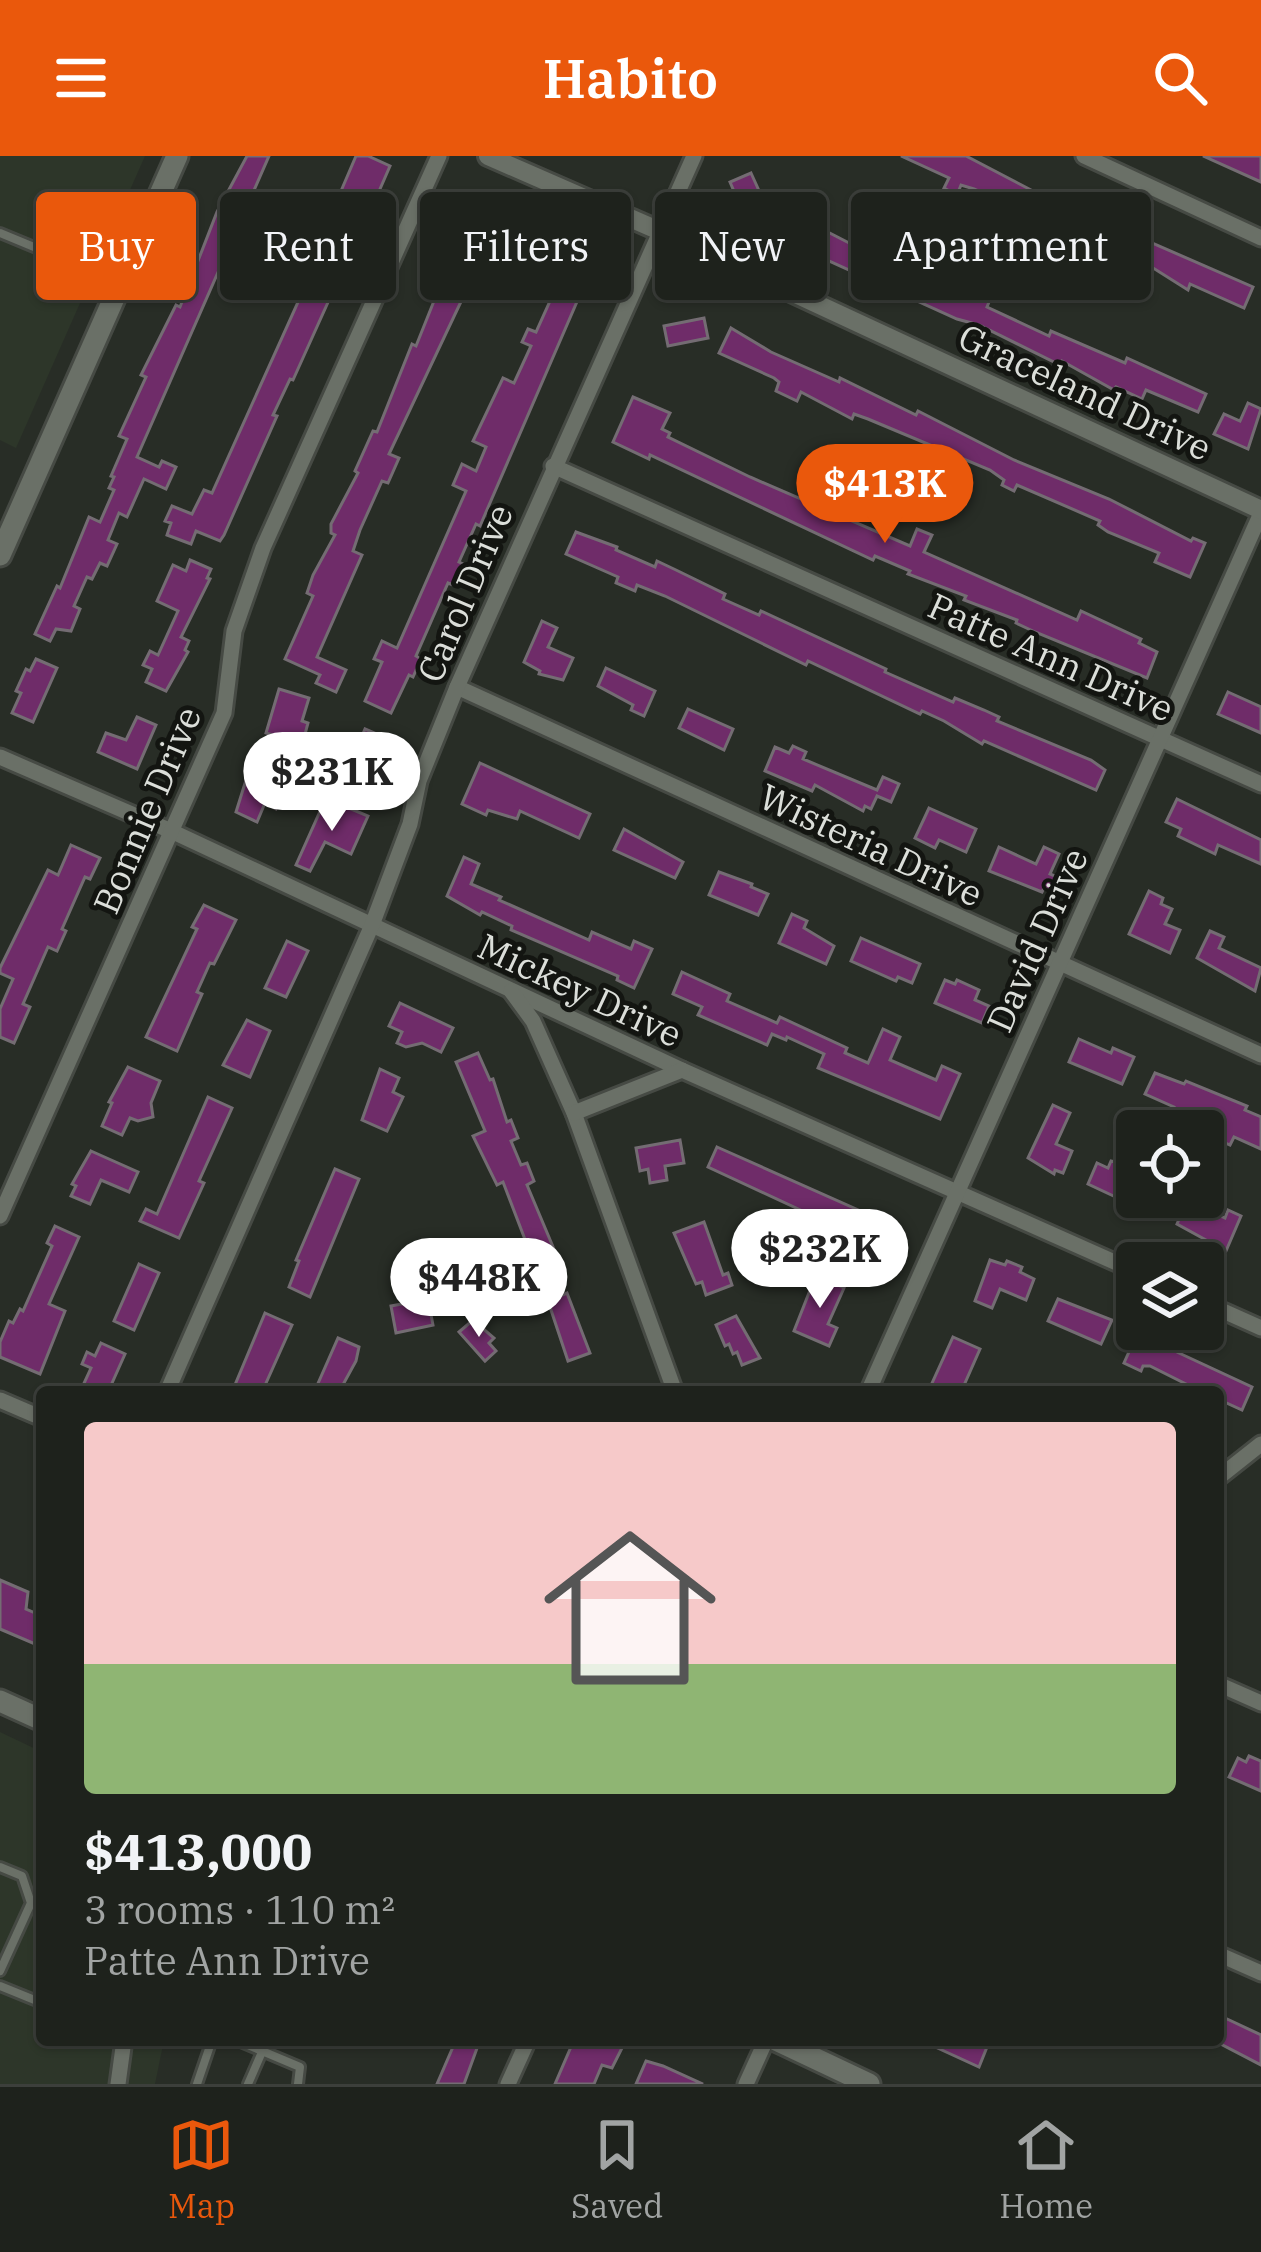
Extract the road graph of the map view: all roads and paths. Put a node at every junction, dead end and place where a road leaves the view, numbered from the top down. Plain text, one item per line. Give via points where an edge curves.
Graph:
1 (177, 156) edge
2 (439, 156) edge
3 (488, 156) edge
4 (694, 156) edge
5 (1084, 156) edge
6 (161, 192) edge
7 (679, 192) edge
8 (655, 229) edge
9 (0, 233) edge
10 (1261, 238) edge
11 (655, 247) edge
12 (36, 248) edge
13 (113, 300) edge
14 (807, 300) edge
15 (553, 466) junction
16 (1261, 512) edge
17 (0, 555) edge
18 (457, 687) junction
19 (1160, 738) junction
20 (0, 757) edge
21 (1261, 784) edge
22 (171, 831) junction
23 (372, 926) junction
24 (1059, 965) junction
25 (509, 989) junction
26 (1261, 1055) edge
27 (682, 1070) junction
28 (574, 1112) junction
29 (959, 1192) junction
30 (0, 1216) edge
31 (1116, 1263) edge
32 (1224, 1311) edge
33 (1261, 1328) edge
34 (170, 1386) edge
35 (673, 1386) edge
36 (871, 1386) edge
37 (0, 1400) edge
38 (36, 1415) edge
39 (1261, 1444) edge
40 (1224, 1473) edge
41 (1224, 1687) edge
42 (0, 1701) edge
43 (1261, 1703) edge
44 (36, 1717) edge
45 (0, 1867) edge
46 (1224, 1957) edge
47 (0, 1971) edge
48 (1261, 1973) edge
49 (0, 1987) edge
50 (36, 2001) edge
51 (123, 2046) edge
52 (210, 2046) edge
53 (249, 2046) edge
54 (525, 2046) edge
55 (763, 2046) edge
56 (789, 2046) edge
57 (262, 2052) junction
58 (118, 2084) edge
59 (197, 2084) edge
60 (248, 2084) edge
61 (298, 2084) edge
62 (508, 2084) edge
63 (746, 2084) edge
64 (868, 2084) edge

1 - 6 main road
2 - 22 street, Bonnie Drive via 263,548 234,632 224,712
3 - 8 street, Graceland Drive
4 - 7 street, Carol Drive
5 - 10 street
9 - 12 lane
11 - 15 street, Carol Drive
13 - 17 main road
14 - 16 street, Graceland Drive
15 - 18 street, Carol Drive
15 - 19 street, Patte Ann Drive
16 - 19 street, David Drive
18 - 23 street, Carol Drive
18 - 24 street, Wisteria Drive
19 - 21 street, Patte Ann Drive
19 - 24 street, David Drive
20 - 22 street, Mickey Drive
22 - 23 street, Mickey Drive
22 - 30 street, Bonnie Drive
23 - 25 street, Mickey Drive
23 - 34 street, Carol Drive
24 - 26 street, Wisteria Drive
24 - 29 street, David Drive
25 - 27 street, Mickey Drive
25 - 28 street via 533,1021
27 - 28 street
27 - 29 street, Mickey Drive
28 - 35 street
29 - 31 street, Mickey Drive
29 - 36 street, David Drive
32 - 33 street
37 - 38 street
39 - 40 street
41 - 43 street
42 - 44 main road
45 - 47 lane via 22,1876 31,1903
46 - 48 street
49 - 50 lane
51 - 58 street
52 - 59 lane
53 - 57 lane
54 - 62 street
55 - 63 street
56 - 64 main road
57 - 60 lane
57 - 61 lane via 300,2067

